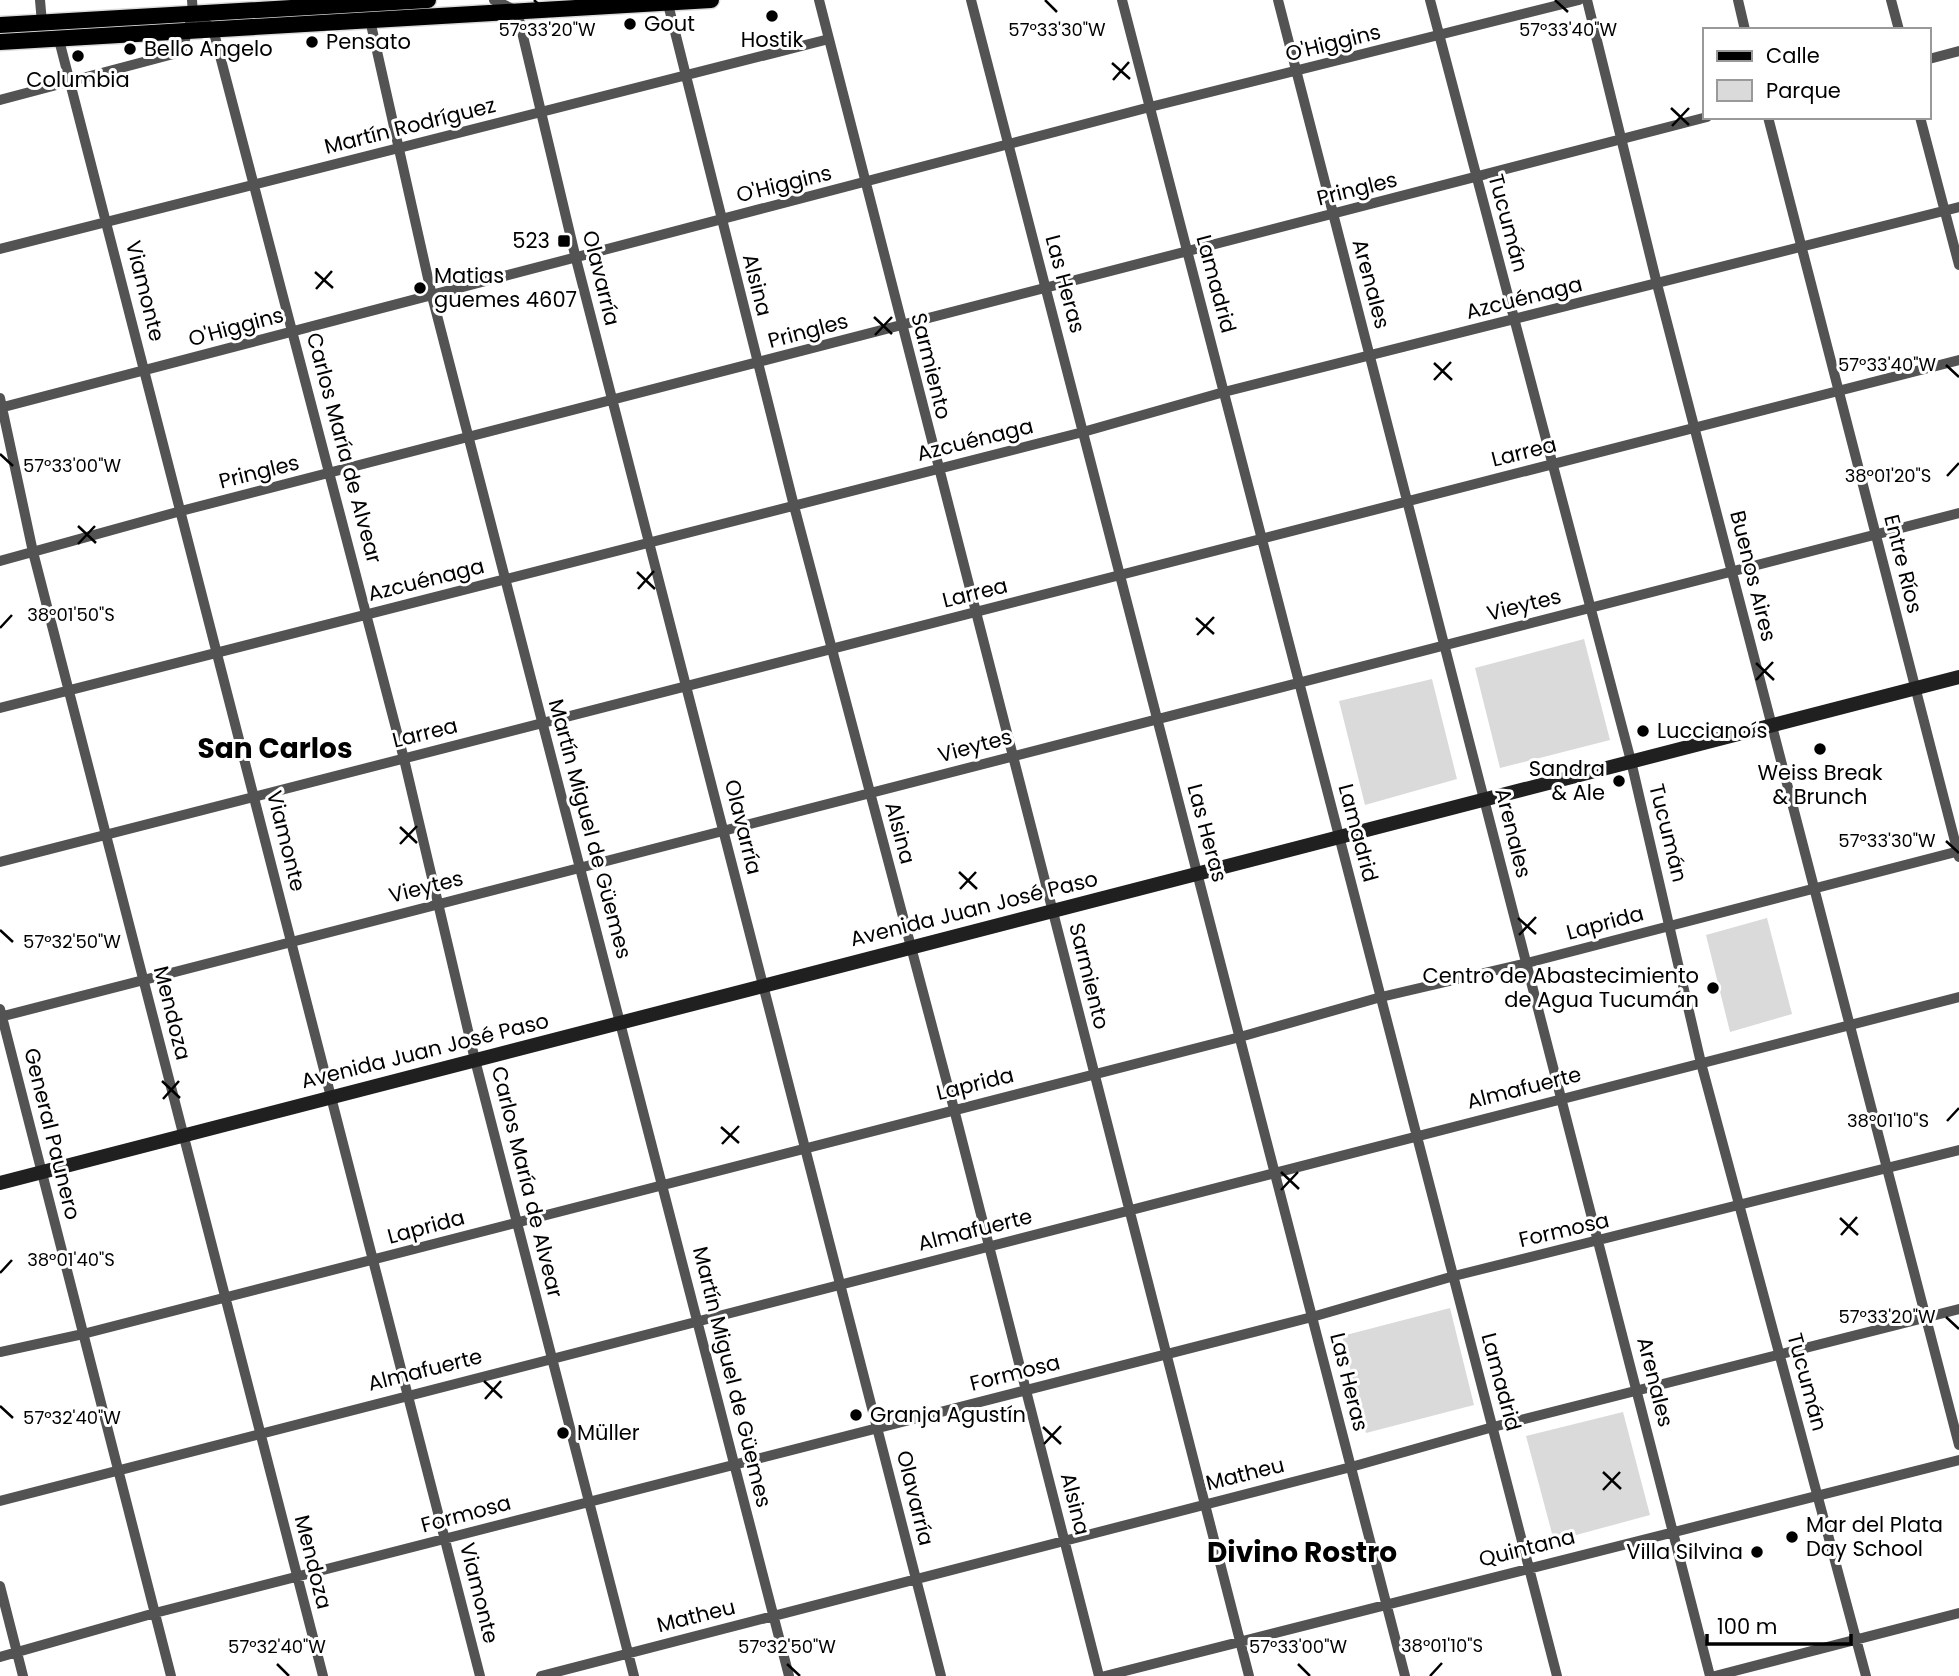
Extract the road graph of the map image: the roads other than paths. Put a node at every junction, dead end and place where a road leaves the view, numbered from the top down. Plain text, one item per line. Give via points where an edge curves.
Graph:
1 (40, 0) edge
2 (428, 0) edge
3 (494, 0) edge
4 (711, 0) edge
5 (819, 0) edge
6 (971, 0) edge
7 (1122, 0) edge
8 (1278, 0) edge
9 (1430, 0) edge
10 (1579, 0) edge
11 (1587, 0) edge
12 (1738, 0) edge
13 (1891, 0) edge
14 (667, 1) edge
15 (341, 2) edge
16 (639, 2) edge
17 (193, 7) edge
18 (517, 11) junction
19 (370, 20) junction
20 (42, 23) junction
21 (0, 25) edge
22 (1745, 28) edge
23 (1898, 28) edge
24 (213, 29) junction
25 (188, 30) junction
26 (1439, 36) junction
27 (61, 38) junction
28 (829, 39) junction
29 (0, 42) edge
30 (1959, 51) edge
31 (1931, 58) edge
32 (1296, 73) junction
33 (686, 76) junction
34 (71, 81) junction
35 (0, 100) edge
36 (1150, 107) junction
37 (541, 113) junction
38 (1703, 118) edge
39 (1769, 119) edge
40 (1921, 119) edge
41 (1621, 140) junction
42 (1009, 146) junction
43 (399, 149) junction
44 (1477, 178) junction
45 (865, 184) junction
46 (255, 185) junction
47 (1959, 207) edge
48 (1945, 210) junction
49 (1333, 215) junction
50 (721, 220) junction
51 (107, 222) junction
52 (1801, 247) junction
53 (0, 249) edge
54 (1187, 249) junction
55 (576, 259) junction
56 (1959, 265) edge
57 (1657, 284) junction
58 (1046, 289) junction
59 (432, 296) junction
60 (1514, 321) junction
61 (901, 326) junction
62 (293, 332) junction
63 (1370, 358) junction
64 (1959, 360) edge
65 (757, 364) junction
66 (145, 370) junction
67 (1839, 391) junction
68 (1224, 392) junction
69 (613, 401) junction
70 (1, 404) edge
71 (1695, 428) junction
72 (1083, 432) junction
73 (469, 439) junction
74 (1553, 464) junction
75 (938, 469) junction
76 (330, 475) junction
77 (1408, 501) junction
78 (794, 506) junction
79 (181, 511) junction
80 (1959, 513) edge
81 (1875, 535) junction
82 (1263, 538) junction
83 (649, 542) junction
84 (33, 552) junction
85 (0, 561) edge
86 (1732, 572) junction
87 (1120, 575) junction
88 (505, 579) junction
89 (1590, 608) junction
90 (976, 612) junction
91 (367, 614) junction
92 (1445, 645) junction
93 (834, 649) junction
94 (217, 651) junction
95 (1959, 677) edge
96 (1299, 683) junction
97 (687, 686) junction
98 (1915, 688) junction
99 (68, 691) junction
100 (0, 708) edge
101 (1157, 719) junction
102 (543, 723) junction
103 (1772, 725) junction
104 (1012, 757) junction
105 (404, 759) junction
106 (1631, 761) junction
107 (870, 793) junction
108 (255, 797) junction
109 (1485, 799) junction
110 (723, 831) junction
111 (107, 835) junction
112 (1339, 837) junction
113 (1958, 854) edge
114 (0, 862) edge
115 (580, 867) junction
116 (1197, 873) junction
117 (1815, 889) junction
118 (441, 903) junction
119 (1052, 911) junction
120 (1671, 925) junction
121 (292, 942) junction
122 (911, 947) junction
123 (1527, 963) junction
124 (143, 980) junction
125 (763, 986) junction
126 (1381, 997) junction
127 (1959, 997) edge
128 (1, 1014) edge
129 (620, 1022) junction
130 (1850, 1025) junction
131 (1240, 1037) junction
132 (475, 1060) junction
133 (1701, 1063) junction
134 (1094, 1074) junction
135 (332, 1097) junction
136 (1562, 1099) junction
137 (954, 1109) junction
138 (183, 1135) junction
139 (1417, 1135) junction
140 (805, 1148) junction
141 (1959, 1150) edge
142 (1888, 1168) junction
143 (41, 1172) junction
144 (1275, 1174) junction
145 (0, 1183) edge
146 (663, 1185) junction
147 (1740, 1207) junction
148 (1129, 1210) junction
149 (517, 1222) junction
150 (1599, 1242) junction
151 (989, 1247) junction
152 (373, 1260) junction
153 (1454, 1276) junction
154 (840, 1284) junction
155 (225, 1298) junction
156 (1959, 1309) edge
157 (1312, 1317) junction
158 (1927, 1318) junction
159 (698, 1320) junction
160 (83, 1334) junction
161 (0, 1352) edge
162 (1166, 1353) junction
163 (1780, 1356) junction
164 (552, 1357) junction
165 (1026, 1390) junction
166 (1637, 1392) junction
167 (408, 1394) junction
168 (1493, 1427) junction
169 (877, 1428) junction
170 (260, 1432) junction
171 (1959, 1445) edge
172 (1959, 1460) edge
173 (735, 1464) junction
174 (1351, 1467) junction
175 (118, 1469) junction
176 (1817, 1494) junction
177 (0, 1501) edge
178 (589, 1502) junction
179 (1205, 1504) junction
180 (1673, 1531) junction
181 (445, 1539) junction
182 (1064, 1541) junction
183 (1529, 1567) junction
184 (298, 1578) junction
185 (916, 1579) junction
186 (0, 1587) edge
187 (1387, 1604) junction
188 (155, 1613) junction
189 (1959, 1613) edge
190 (773, 1616) junction
191 (1857, 1640) junction
192 (1240, 1641) junction
193 (17, 1653) junction
194 (628, 1653) junction
195 (0, 1657) edge
196 (23, 1676) edge
197 (171, 1676) edge
198 (323, 1676) edge
199 (480, 1676) edge
200 (541, 1676) edge
201 (634, 1676) edge
202 (789, 1676) edge
203 (941, 1676) edge
204 (1099, 1676) edge
205 (1105, 1676) edge
206 (1249, 1676) edge
207 (1405, 1676) edge
208 (1558, 1676) edge
209 (1713, 1676) edge
210 (1867, 1676) edge

1 - 20 street
2 - 15 main road
3 - 18 street
4 - 14 main road
5 - 28 street, Sarmiento
6 - 42 street, Las Heras
7 - 36 street, Lamadrid
8 - 32 street, Arenales
9 - 26 street, Tucumán
10 - 26 street, O'Higgins
11 - 41 street, Buenos Aires
12 - 22 street
13 - 23 street
14 - 16 main road
14 - 33 street, Alsina
15 - 17 main road
15 - 19 street
16 - 18 main road
17 - 20 main road
17 - 24 street
17 - 25 street
18 - 19 main road
18 - 37 street, Olavarría
19 - 24 main road
19 - 43 street, Martín Miguel de Güemes
20 - 21 main road
20 - 27 street
24 - 25 main road
24 - 46 street, Carlos María de Alvear
25 - 27 main road
25 - 34 street via 181,52
26 - 32 street, O'Higgins
26 - 44 street, Tucumán
27 - 29 main road
27 - 34 street, Viamonte
28 - 33 street, Martín Rodríguez
28 - 45 street, Sarmiento
30 - 31 street
32 - 36 street, O'Higgins
32 - 49 street, Arenales
33 - 37 street, Martín Rodríguez
33 - 50 street, Alsina
34 - 35 street
34 - 51 street, Viamonte
36 - 42 street, O'Higgins
36 - 54 street, Lamadrid
37 - 43 street, Martín Rodríguez
37 - 55 street, Olavarría
38 - 41 street, Pringles
39 - 52 street, Entre Ríos
40 - 48 street
41 - 44 street, Pringles
41 - 57 street, Buenos Aires
42 - 45 street, O'Higgins
42 - 58 street, Las Heras
43 - 46 street, Martín Rodríguez
43 - 59 street, Martín Miguel de Güemes
44 - 49 street, Pringles
44 - 60 street, Tucumán
45 - 50 street, O'Higgins
45 - 61 street, Sarmiento
46 - 51 street, Martín Rodríguez
46 - 62 street, Carlos María de Alvear
47 - 48 street, Azcuénaga
48 - 52 street, Azcuénaga
48 - 56 street
49 - 54 street, Pringles
49 - 63 street, Arenales
50 - 55 street, O'Higgins
50 - 65 street, Alsina
51 - 53 street, Martín Rodríguez
51 - 66 street, Viamonte
52 - 57 street, Azcuénaga
52 - 67 street, Entre Ríos
54 - 58 street, Pringles
54 - 68 street, Lamadrid
55 - 59 street, O'Higgins
55 - 69 street, Olavarría
57 - 60 street, Azcuénaga
57 - 71 street, Buenos Aires
58 - 61 street, Pringles
58 - 72 street, Las Heras
59 - 62 street, O'Higgins
59 - 73 street, Martín Miguel de Güemes
60 - 63 street, Azcuénaga
60 - 74 street, Tucumán
61 - 65 street, Pringles
61 - 75 street, Sarmiento
62 - 66 street, O'Higgins
62 - 76 street, Carlos María de Alvear
63 - 68 street, Azcuénaga
63 - 77 street, Arenales
64 - 67 street, Larrea
65 - 69 street, Pringles
65 - 78 street, Alsina
66 - 70 street, O'Higgins
66 - 79 street, Viamonte
67 - 71 street, Larrea
67 - 81 street, Entre Ríos
68 - 72 street, Azcuénaga
68 - 82 street, Lamadrid
69 - 73 street, Pringles
69 - 83 street, Olavarría
70 - 84 street, Mendoza
71 - 74 street, Larrea
71 - 86 street, Buenos Aires
72 - 75 street, Azcuénaga
72 - 87 street, Las Heras
73 - 76 street, Pringles
73 - 88 street, Martín Miguel de Güemes
74 - 77 street, Larrea
74 - 89 street, Tucumán
75 - 78 street, Azcuénaga
75 - 90 street, Sarmiento
76 - 79 street, Pringles
76 - 91 street, Carlos María de Alvear
77 - 82 street, Larrea
77 - 92 street, Arenales
78 - 83 street, Azcuénaga
78 - 93 street, Alsina
79 - 84 street, Pringles
79 - 94 street, Viamonte
80 - 81 street, Vieytes
81 - 86 street, Vieytes
81 - 98 street, Entre Ríos
82 - 87 street, Larrea
82 - 96 street, Lamadrid
83 - 88 street, Azcuénaga
83 - 97 street, Olavarría
84 - 85 street, Pringles
84 - 99 street, Mendoza
86 - 89 street, Vieytes
86 - 103 street, Buenos Aires
87 - 90 street, Larrea
87 - 101 street, Las Heras
88 - 91 street, Azcuénaga
88 - 102 street, Martín Miguel de Güemes
89 - 92 street, Vieytes
89 - 106 street, Tucumán
90 - 93 street, Larrea
90 - 104 street, Sarmiento
91 - 94 street, Azcuénaga
91 - 105 street, Carlos María de Alvear
92 - 96 street, Vieytes
92 - 109 street, Arenales
93 - 97 street, Larrea
93 - 107 street, Alsina
94 - 99 street, Azcuénaga
94 - 108 street, Viamonte
95 - 98 main road, Avenida Juan José Paso
96 - 101 street, Vieytes
96 - 112 street, Lamadrid
97 - 102 street, Larrea
97 - 110 street, Olavarría
98 - 103 main road, Avenida Juan José Paso
98 - 113 street, Entre Ríos
99 - 100 street, Azcuénaga
99 - 111 street, Mendoza
101 - 104 street, Vieytes
101 - 116 street, Las Heras
102 - 105 street, Larrea
102 - 115 street, Martín Miguel de Güemes
103 - 106 main road, Avenida Juan José Paso
103 - 117 street, Buenos Aires
104 - 107 street, Vieytes
104 - 119 street, Sarmiento
105 - 108 street, Larrea
105 - 118 street, Carlos María de Alvear
106 - 109 main road, Avenida Juan José Paso
106 - 120 street, Tucumán
107 - 110 street, Vieytes
107 - 122 street, Alsina
108 - 111 street, Larrea
108 - 121 street, Viamonte
109 - 112 main road, Avenida Juan José Paso
109 - 123 street, Arenales
110 - 115 street, Vieytes
110 - 125 street, Olavarría
111 - 114 street, Larrea
111 - 124 street, Mendoza
112 - 116 main road, Avenida Juan José Paso
112 - 126 street, Lamadrid
113 - 117 street, Laprida
115 - 118 street, Vieytes
115 - 129 street, Martín Miguel de Güemes
116 - 119 main road, Avenida Juan José Paso
116 - 131 street, Las Heras
117 - 120 street, Laprida
117 - 130 street, Buenos Aires
118 - 121 street, Vieytes
118 - 132 street, Carlos María de Alvear
119 - 122 main road, Avenida Juan José Paso
119 - 134 street, Sarmiento
120 - 123 street, Laprida
120 - 133 street, Tucumán
121 - 124 street, Vieytes
121 - 135 street, Viamonte
122 - 125 main road, Avenida Juan José Paso
122 - 137 street, Alsina
123 - 126 street, Laprida
123 - 136 street, Arenales
124 - 128 street, Vieytes
124 - 138 street, Mendoza
125 - 129 main road, Avenida Juan José Paso
125 - 140 street, Olavarría
126 - 131 street, Laprida
126 - 139 street, Lamadrid
127 - 130 street, Almafuerte
128 - 143 street, General Paunero
129 - 132 main road, Avenida Juan José Paso
129 - 146 street, Martín Miguel de Güemes
130 - 133 street, Almafuerte
130 - 142 street, Buenos Aires
131 - 134 street, Laprida
131 - 144 street, Las Heras
132 - 135 main road, Avenida Juan José Paso
132 - 149 street, Carlos María de Alvear
133 - 136 street, Almafuerte
133 - 147 street, Tucumán
134 - 137 street, Laprida
134 - 148 street, Sarmiento
135 - 138 main road, Avenida Juan José Paso
135 - 152 street, Viamonte
136 - 139 street, Almafuerte
136 - 150 street, Arenales
137 - 140 street, Laprida
137 - 151 street, Alsina
138 - 143 main road, Avenida Juan José Paso
138 - 155 street, Mendoza
139 - 144 street, Almafuerte
139 - 153 street, Lamadrid
140 - 146 street, Laprida
140 - 154 street, Olavarría
141 - 142 street, Formosa
142 - 147 street, Formosa
142 - 158 street, Buenos Aires
143 - 145 main road, Avenida Juan José Paso
143 - 160 street, General Paunero
144 - 148 street, Almafuerte
144 - 157 street, Las Heras
146 - 149 street, Laprida
146 - 159 street, Martín Miguel de Güemes
147 - 150 street, Formosa
147 - 163 street, Tucumán
148 - 151 street, Almafuerte
148 - 162 street, Sarmiento
149 - 152 street, Laprida
149 - 164 street, Carlos María de Alvear
150 - 153 street, Formosa
150 - 166 street, Arenales
151 - 154 street, Almafuerte
151 - 165 street, Alsina
152 - 155 street, Laprida
152 - 167 street, Viamonte
153 - 157 street, Formosa
153 - 168 street, Lamadrid
154 - 159 street, Almafuerte
154 - 169 street, Olavarría
155 - 160 street, Laprida
155 - 170 street, Mendoza
156 - 158 street, Matheu
157 - 162 street, Formosa
157 - 174 street, Las Heras
158 - 163 street, Matheu
158 - 171 street, Buenos Aires
159 - 164 street, Almafuerte
159 - 173 street, Martín Miguel de Güemes
160 - 161 street, Laprida
160 - 175 street, General Paunero
162 - 165 street, Formosa
162 - 179 street, Sarmiento
163 - 166 street, Matheu
163 - 176 street, Tucumán
164 - 167 street, Almafuerte
164 - 178 street, Carlos María de Alvear
165 - 169 street, Formosa
165 - 182 street, Alsina
166 - 168 street, Matheu
166 - 180 street, Arenales
167 - 170 street, Almafuerte
167 - 181 street, Viamonte
168 - 174 street, Matheu
168 - 183 street, Lamadrid
169 - 173 street, Formosa
169 - 185 street, Olavarría
170 - 175 street, Almafuerte
170 - 184 street, Mendoza
172 - 176 street, Quintana
173 - 178 street, Formosa
173 - 190 street, Martín Miguel de Güemes
174 - 179 street, Matheu
174 - 187 street, Las Heras
175 - 177 street, Almafuerte
175 - 188 street, General Paunero
176 - 180 street, Quintana
176 - 191 street, Tucumán
178 - 181 street, Formosa
178 - 194 street, Carlos María de Alvear
179 - 182 street, Matheu
179 - 192 street, Sarmiento
180 - 183 street, Quintana
180 - 209 street, Arenales
181 - 184 street, Formosa
181 - 199 street, Viamonte
182 - 185 street, Matheu
182 - 204 street, Alsina
183 - 187 street, Quintana
183 - 208 street, Lamadrid
184 - 188 street, Formosa
184 - 198 street, Mendoza
185 - 190 street, Matheu
185 - 203 street, Olavarría
186 - 193 street
187 - 192 street, Quintana
187 - 207 street, Las Heras
188 - 193 street, Formosa
188 - 197 street, General Paunero
189 - 191 street
190 - 194 street, Matheu
190 - 202 street, Martín Miguel de Güemes
191 - 209 street
191 - 210 street, Tucumán
192 - 205 street, Quintana
192 - 206 street, Sarmiento
193 - 195 street, Formosa
193 - 196 street
194 - 200 street, Matheu
194 - 201 street, Carlos María de Alvear

